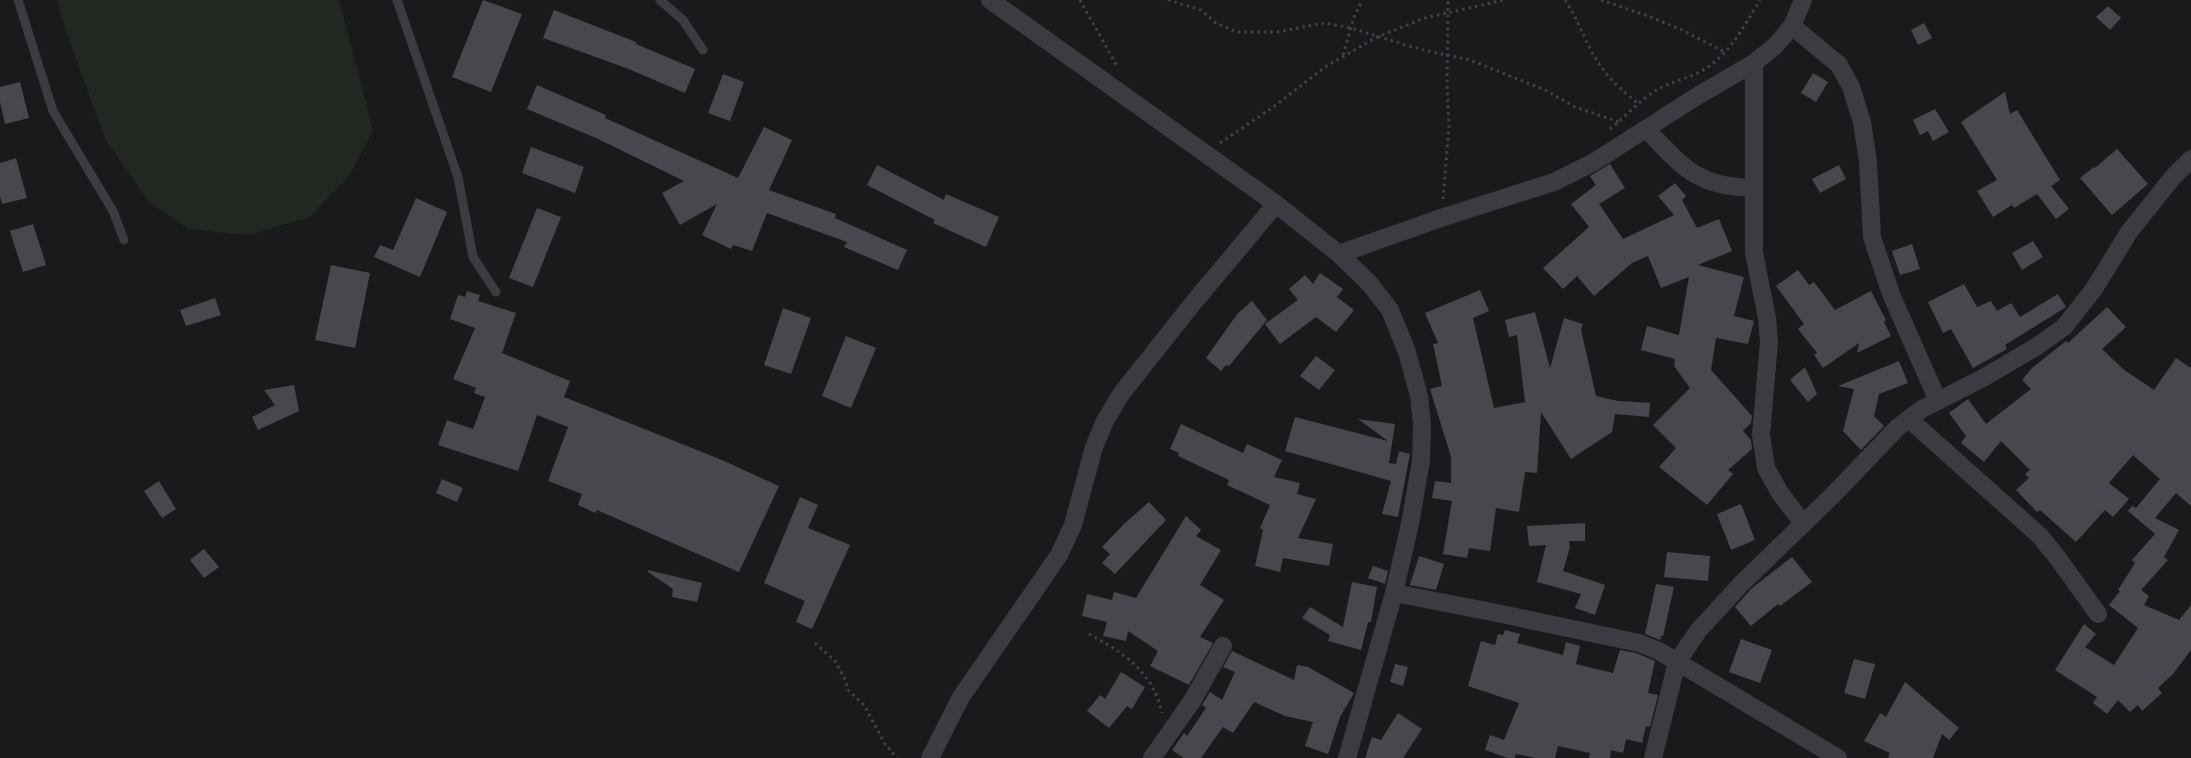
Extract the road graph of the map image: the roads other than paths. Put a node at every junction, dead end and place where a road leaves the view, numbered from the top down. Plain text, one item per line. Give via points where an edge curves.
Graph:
1 (18, 0) edge
2 (396, 0) edge
3 (660, 0) edge
4 (990, 0) edge
5 (1803, 0) edge
6 (1792, 26) junction
7 (703, 50) dead end
8 (1754, 63) junction
9 (1646, 129) junction
10 (2191, 159) edge
11 (1753, 188) junction
12 (1276, 204) junction
13 (124, 240) dead end
14 (1339, 254) junction
15 (496, 292) dead end
16 (1938, 400) junction
17 (1909, 419) junction
18 (1803, 522) junction
19 (1394, 593) junction
20 (2098, 614) dead end
21 (1223, 646) dead end
22 (1677, 662) junction
23 (930, 758) edge
24 (1152, 758) edge
25 (1347, 758) edge
26 (1652, 758) edge
27 (1838, 758) edge

1 - 13 lane via 54,111 113,211
2 - 15 lane via 458,177 473,257
3 - 7 lane via 683,20
4 - 12 street
5 - 6 street
6 - 8 street
6 - 16 street via 1839,65 1851,87 1862,122 1868,162 1872,237 1891,294
8 - 9 street
8 - 11 street
9 - 11 street via 1696,176 1731,188
9 - 14 street via 1594,162 1554,182
10 - 16 street via 2129,232 2094,289 2064,326 2036,347
11 - 18 street via 1754,253 1767,318 1768,342 1761,436 1766,468 1780,493
12 - 14 street
12 - 23 street via 1121,394 1094,447 1073,525 1060,555 961,697
14 - 19 street via 1370,284 1390,310 1407,352 1419,396 1421,461
16 - 17 street
17 - 18 street
17 - 20 street via 2040,536
18 - 22 street via 1698,631
19 - 22 street via 1639,643
19 - 25 street
21 - 24 street via 1192,701
22 - 26 street
22 - 27 street

